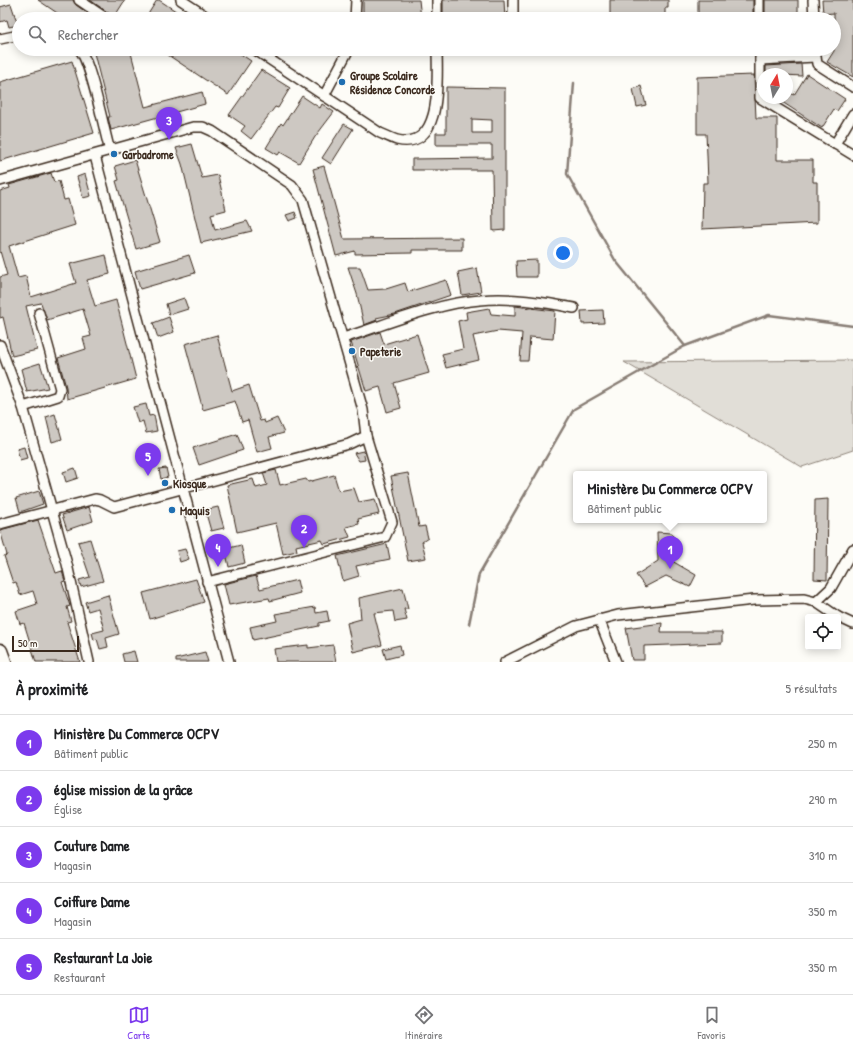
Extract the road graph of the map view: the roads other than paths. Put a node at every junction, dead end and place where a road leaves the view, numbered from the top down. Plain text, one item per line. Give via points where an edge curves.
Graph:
1 (79, 0) edge
2 (181, 0) edge
3 (356, 0) edge
4 (437, 0) edge
5 (513, 0) edge
6 (759, 0) edge
7 (813, 0) edge
8 (97, 12) edge
9 (199, 12) edge
10 (356, 12) edge
11 (437, 12) edge
12 (513, 12) edge
13 (759, 12) edge
14 (814, 12) edge
15 (12, 36) edge
16 (0, 39) edge
17 (85, 56) edge
18 (264, 56) edge
19 (345, 56) edge
20 (437, 56) edge
21 (760, 56) edge
22 (791, 56) edge
23 (816, 56) edge
24 (760, 60) junction
25 (853, 88) edge
26 (324, 96) junction
27 (853, 114) edge
28 (835, 144) junction
29 (110, 151) junction
30 (853, 155) edge
31 (95, 156) junction
32 (0, 181) edge
33 (574, 308) dead end
34 (39, 313) dead end
35 (343, 338) junction
36 (0, 345) edge
37 (23, 407) junction
38 (366, 436) junction
39 (182, 490) junction
40 (51, 510) junction
41 (0, 524) edge
42 (853, 549) edge
43 (207, 582) junction
44 (816, 602) junction
45 (834, 614) edge
46 (841, 618) edge
47 (599, 619) junction
48 (853, 624) edge
49 (0, 651) edge
50 (4, 662) edge
51 (89, 662) edge
52 (228, 662) edge
53 (504, 662) edge
54 (616, 662) edge

1 - 8 street
2 - 9 street
3 - 10 street
4 - 11 street
5 - 12 street
6 - 13 street
7 - 14 street
15 - 16 street
17 - 29 street
18 - 26 street
19 - 26 street
20 - 26 street via 436,106 426,133 411,140 398,140 380,133
21 - 24 street
22 - 24 street
23 - 25 street via 817,64
24 - 28 street via 760,98
27 - 28 street
28 - 30 street
29 - 31 street
29 - 35 street via 193,127 203,127 292,185 303,200
31 - 32 street
31 - 39 street
33 - 35 street via 524,301 479,300 437,308
34 - 37 street via 60,388 58,396
35 - 38 street via 363,410
36 - 37 street
37 - 40 street
38 - 39 street via 358,442
38 - 43 street via 392,522 385,537
39 - 40 street via 114,507 95,499
39 - 43 street
40 - 41 street
40 - 51 street via 67,564
42 - 44 street via 831,588
43 - 52 street
44 - 45 street
44 - 47 street via 804,599 754,600
46 - 48 street
47 - 53 street via 576,626
47 - 54 street
49 - 50 main road

